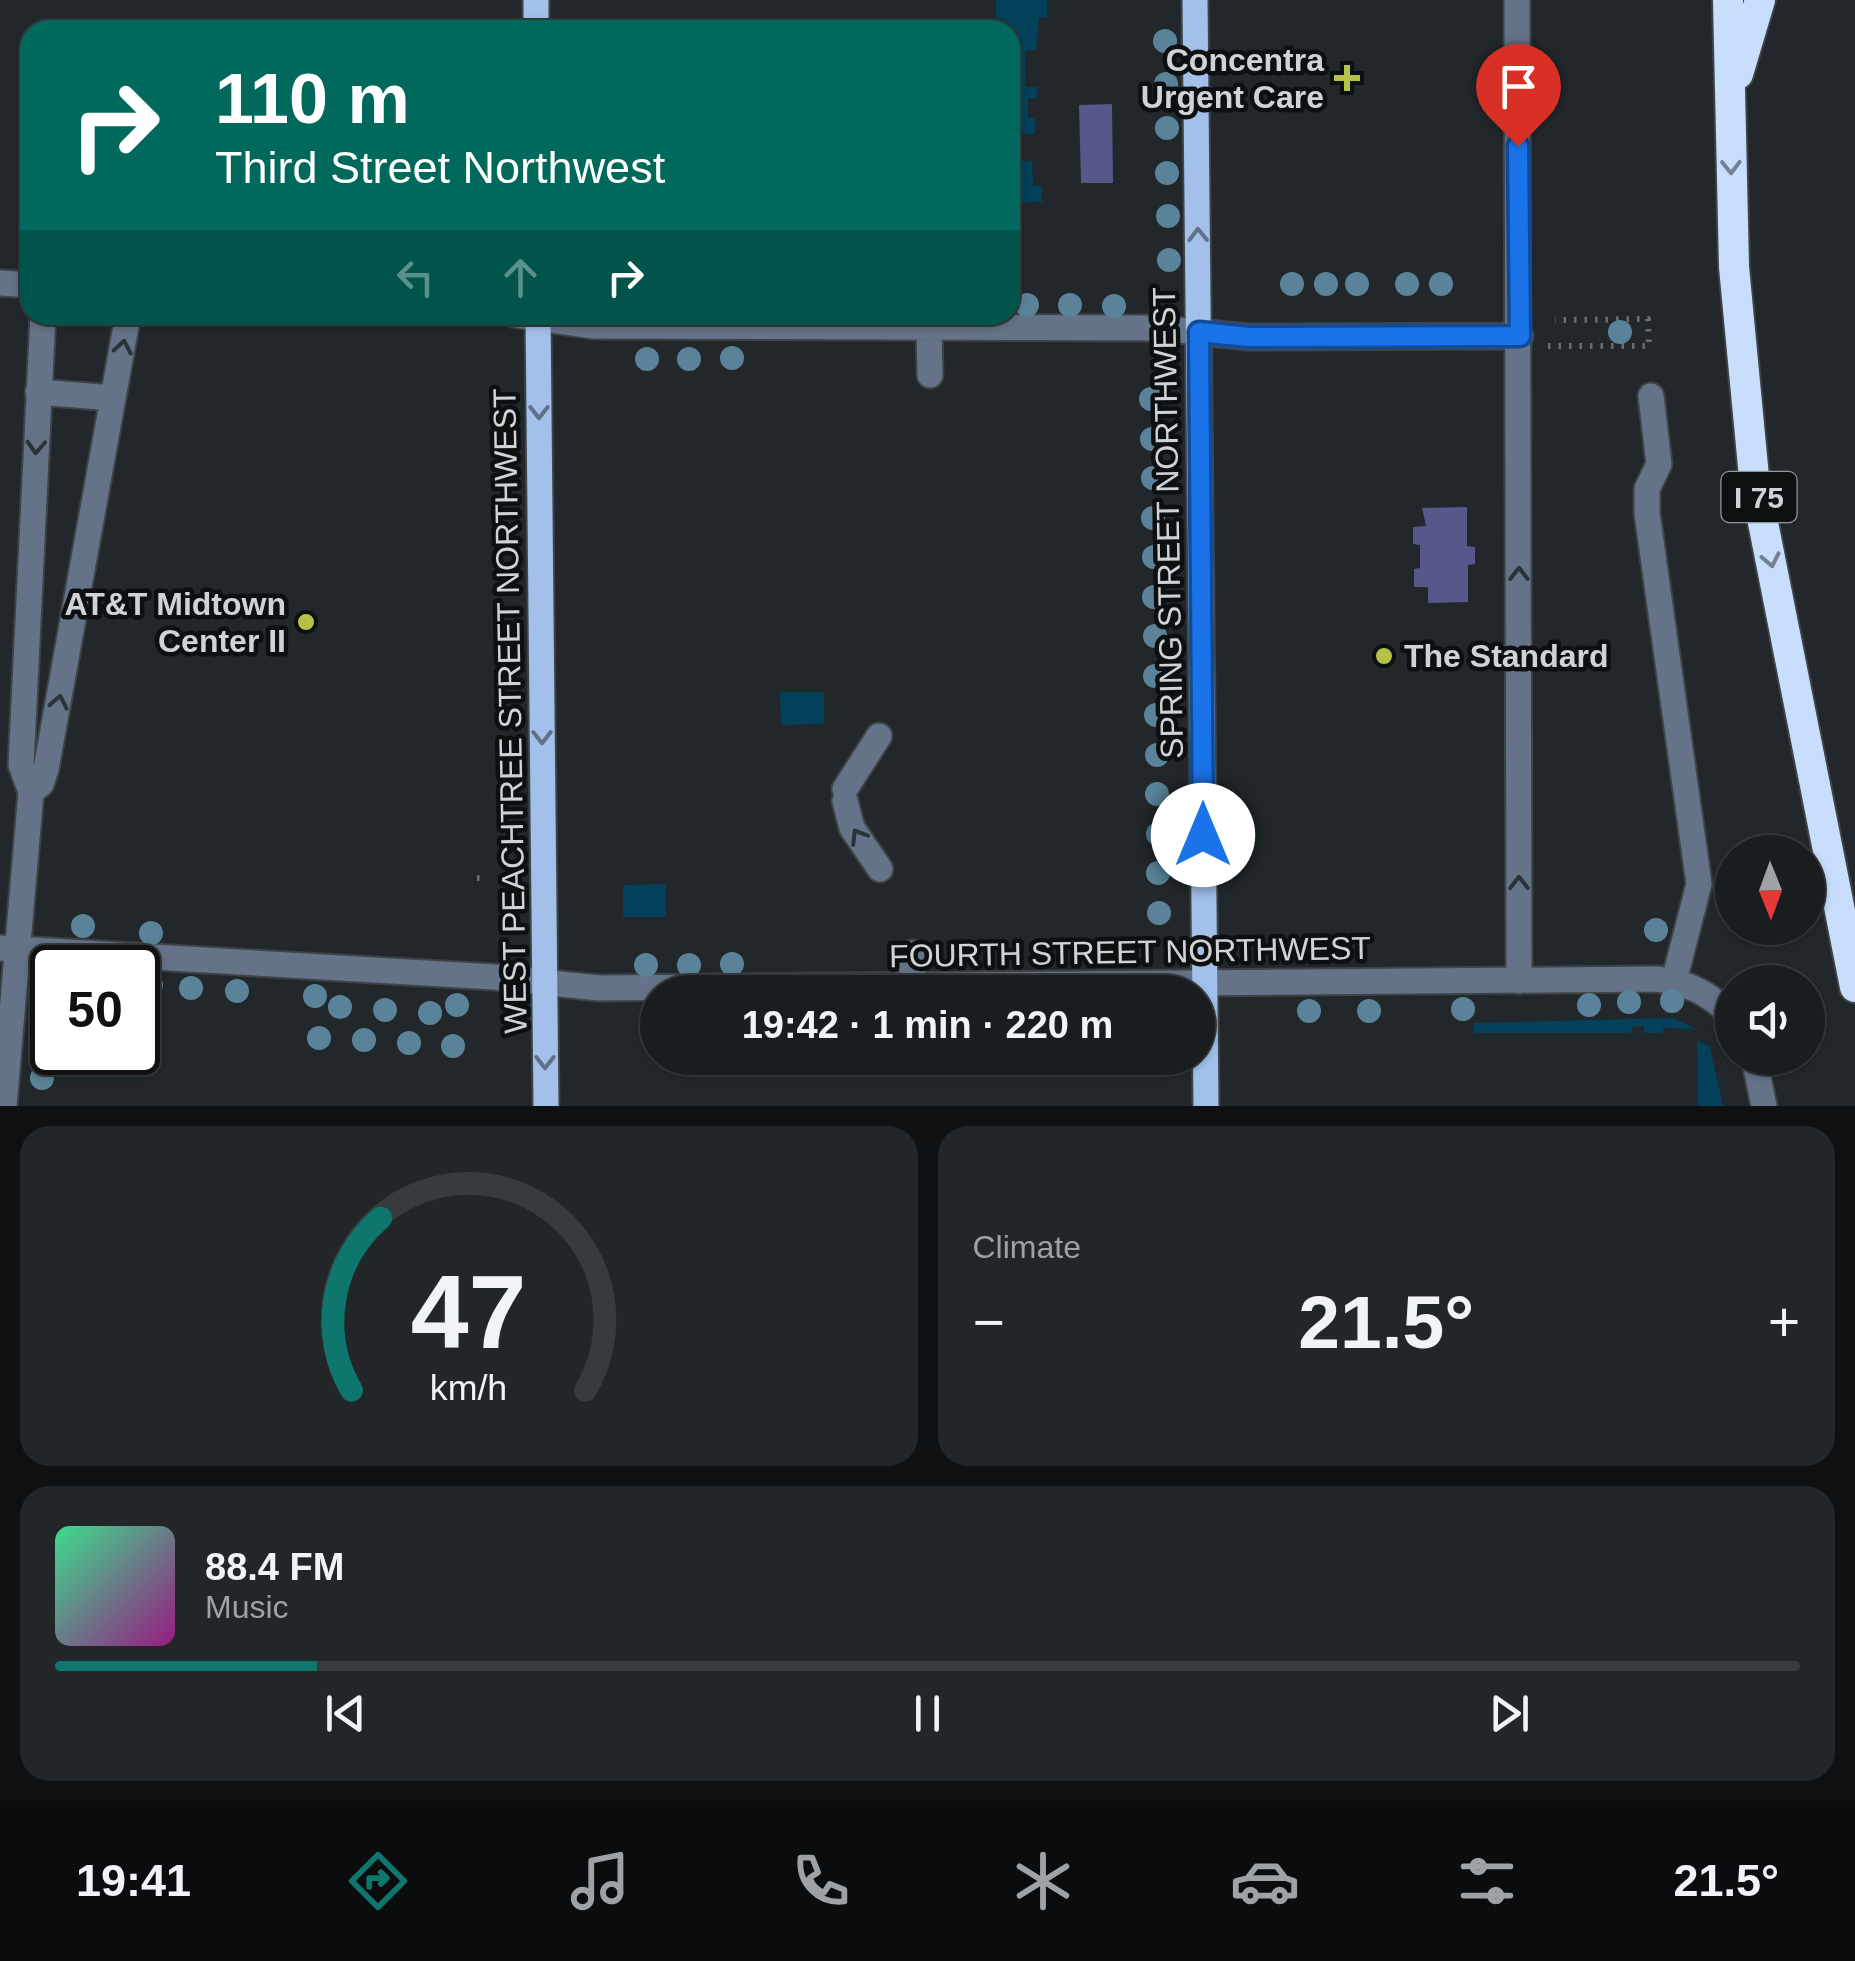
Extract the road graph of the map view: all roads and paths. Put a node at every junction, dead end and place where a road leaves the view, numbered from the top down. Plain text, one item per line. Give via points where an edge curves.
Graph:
1 (1195, 0) edge
2 (1517, 0) edge
3 (1728, 0) edge
4 (1760, 0) edge
5 (1730, 99) junction
6 (1556, 320) dead end
7 (42, 325) edge
8 (126, 325) edge
9 (531, 325) edge
10 (588, 325) edge
11 (929, 328) junction
12 (1199, 332) junction
13 (1520, 336) junction
14 (1548, 346) dead end
15 (930, 375) dead end
16 (38, 392) junction
17 (1651, 396) dead end
18 (114, 398) junction
19 (878, 736) dead end
20 (31, 792) junction
21 (880, 868) dead end
22 (8, 949) edge
23 (912, 953) dead end
24 (912, 975) edge
25 (1204, 975) edge
26 (1519, 980) junction
27 (1674, 982) junction
28 (544, 983) junction
29 (1215, 984) edge
30 (1855, 987) edge
31 (640, 988) edge
32 (1715, 999) edge
33 (1205, 1075) edge
34 (1758, 1075) edge
35 (4, 1106) edge
36 (546, 1106) edge
37 (1206, 1106) edge
38 (1764, 1106) edge

12 -> 1 main road, SPRING STREET NORTHWEST
2 - 13 street
3 - 5 highway, I 75
4 - 5 highway
5 -> 30 highway, I 75 via 1734,267 1754,477
6 - 14 path via 1648,318 1650,346
7 - 16 street
18 -> 8 street
9 -> 28 main road, WEST PEACHTREE STREET NORTHWEST
10 - 11 street
11 - 12 street
11 - 15 street
12 - 13 street
12 - 25 main road, SPRING STREET NORTHWEST
26 -> 13 street
16 - 18 street
16 -> 20 street via 21,765
17 - 27 street via 1660,464 1647,489 1648,513 1699,884
20 -> 18 street via 46,768
21 -> 19 street via 852,828 845,795
20 - 22 street
22 - 28 street, FOURTH STREET NORTHWEST
22 - 35 street
23 - 24 street
26 - 27 street, FOURTH STREET NORTHWEST
26 - 29 street, FOURTH STREET NORTHWEST
27 - 32 street, FOURTH STREET NORTHWEST
28 - 31 street, FOURTH STREET NORTHWEST
28 -> 36 main road, WEST PEACHTREE STREET NORTHWEST
33 - 37 main road, SPRING STREET NORTHWEST
34 - 38 street

